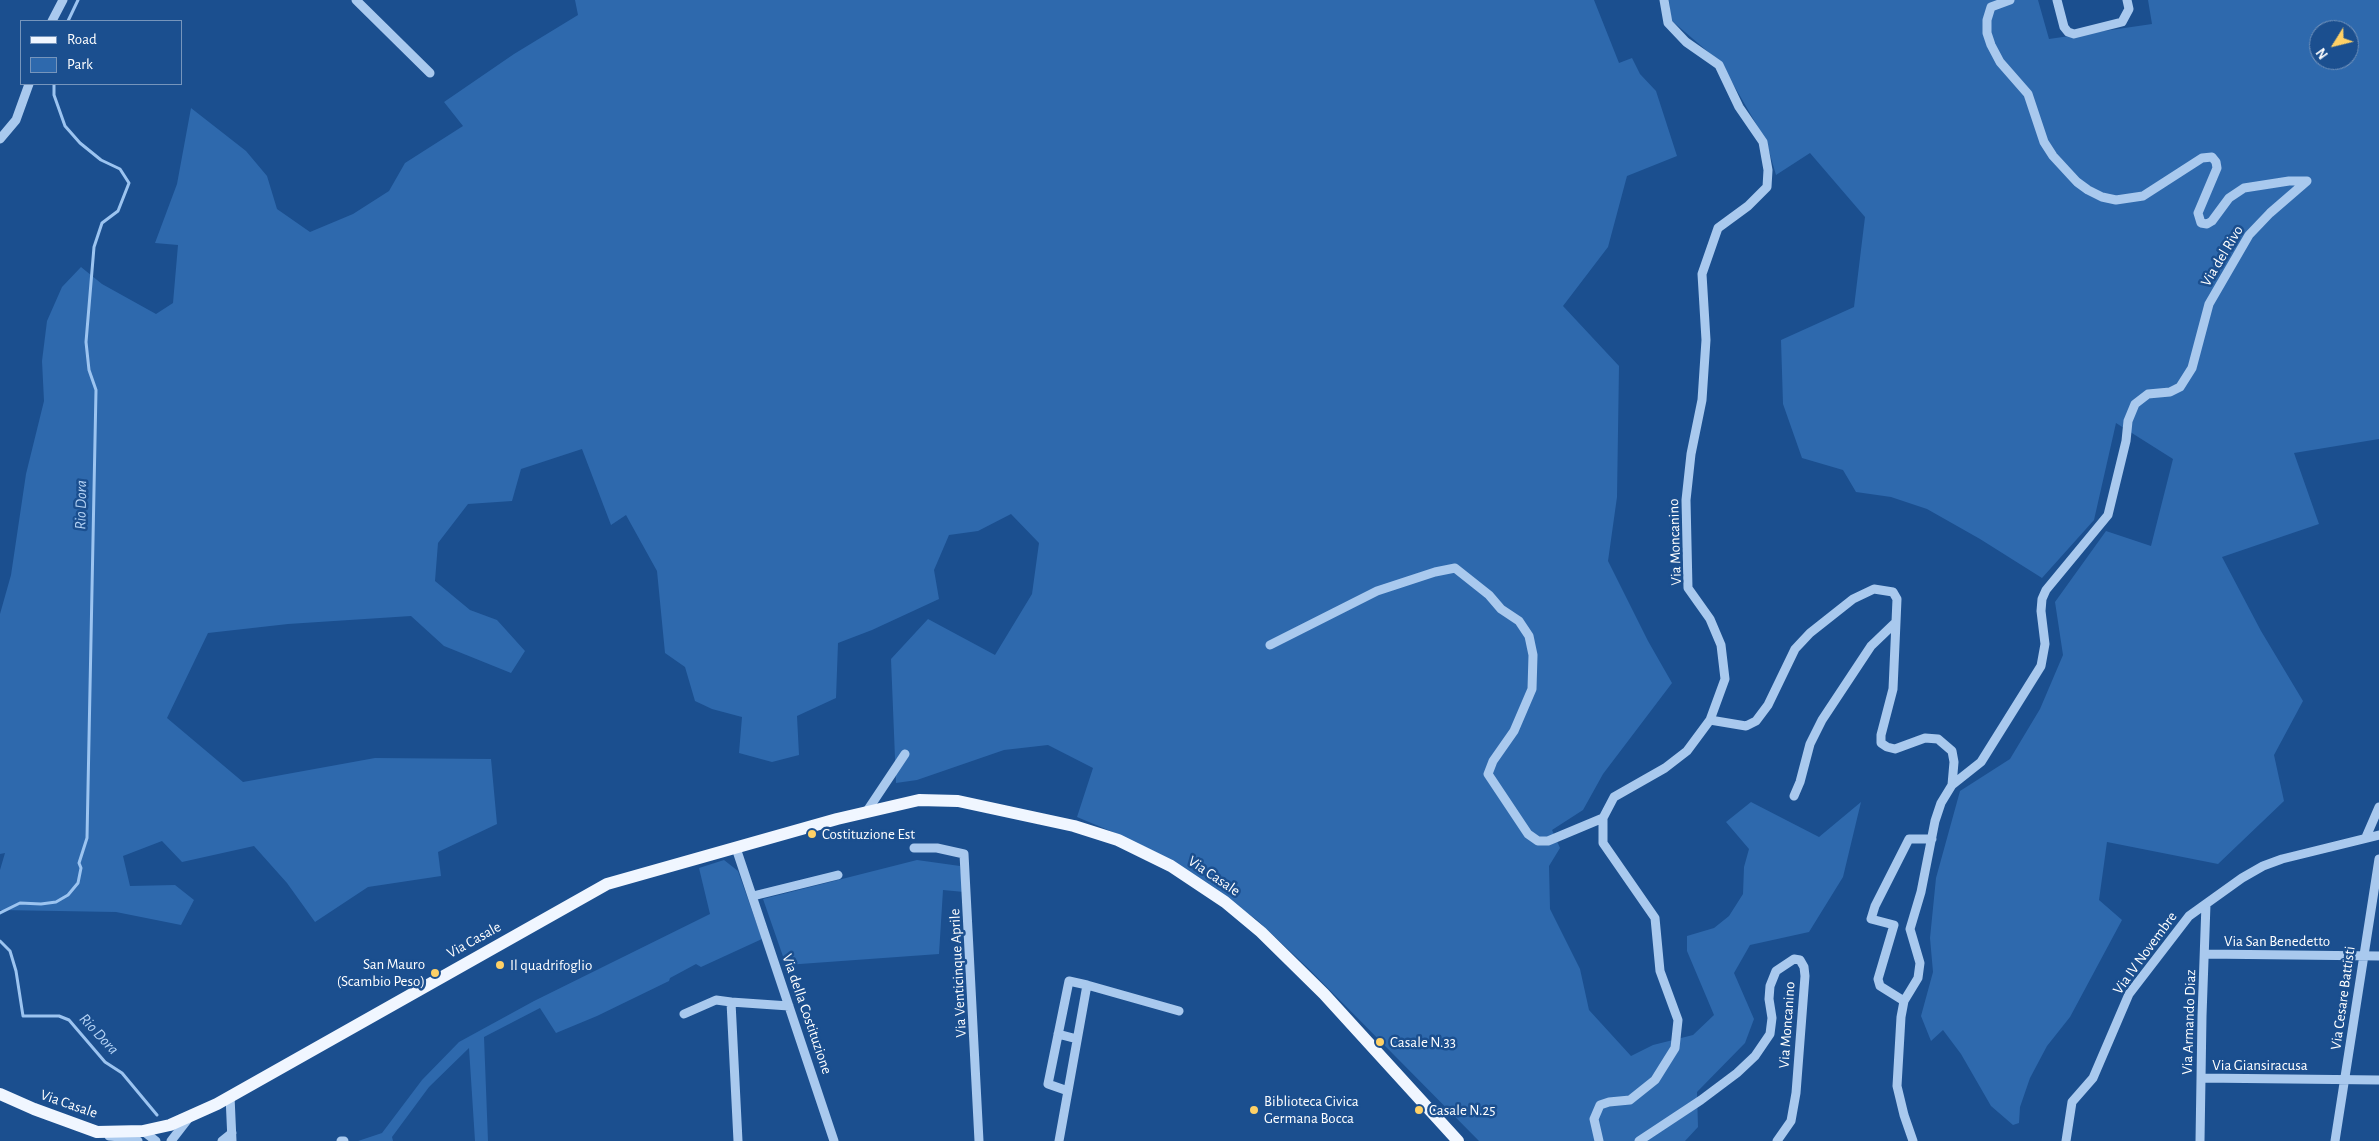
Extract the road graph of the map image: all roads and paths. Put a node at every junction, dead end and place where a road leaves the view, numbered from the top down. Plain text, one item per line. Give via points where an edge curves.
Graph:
1 (63, 0) edge
2 (356, 0) edge
3 (1664, 0) edge
4 (2010, 0) edge
5 (2057, 0) edge
6 (2127, 0) edge
7 (53, 20) edge
8 (430, 73) dead end
9 (29, 85) edge
10 (0, 139) edge
11 (1896, 622) junction
12 (1270, 645) dead end
13 (1710, 720) junction
14 (905, 754) dead end
15 (1952, 785) junction
16 (1794, 796) dead end
17 (2379, 807) edge
18 (867, 811) junction
19 (1602, 818) junction
20 (2379, 835) edge
21 (2366, 837) junction
22 (1932, 839) junction
23 (736, 848) junction
24 (914, 848) dead end
25 (2379, 859) edge
26 (838, 875) dead end
27 (753, 896) junction
28 (2206, 904) junction
29 (2205, 954) junction
30 (2363, 955) junction
31 (2379, 956) edge
32 (1087, 985) junction
33 (1904, 1001) junction
34 (731, 1002) junction
35 (789, 1006) junction
36 (1178, 1011) dead end
37 (684, 1014) dead end
38 (1058, 1034) junction
39 (1077, 1039) junction
40 (2201, 1078) junction
41 (2345, 1079) junction
42 (2379, 1080) edge
43 (1068, 1091) junction
44 (0, 1094) edge
45 (230, 1096) junction
46 (189, 1118) junction
47 (140, 1136) edge
48 (232, 1137) edge
49 (156, 1141) edge
50 (172, 1141) edge
51 (222, 1141) edge
52 (738, 1141) edge
53 (834, 1141) edge
54 (979, 1141) edge
55 (1059, 1141) edge
56 (1458, 1141) edge
57 (1599, 1141) edge
58 (1639, 1141) edge
59 (1777, 1141) edge
60 (1913, 1141) edge
61 (2066, 1141) edge
62 (2200, 1141) edge
63 (2335, 1141) edge

1 - 7 street
2 - 8 street
3 - 13 street, Via Moncanino via 1668,23 1686,42 1719,65 1739,106 1763,142 1768,170 1767,187 1718,228 1702,274 1706,340 1702,400 1686,500 1688,588 1710,619 1721,645 1725,679
4 - 15 street, Via del Rivo via 1991,6 1987,20 1991,45 2000,62 2028,94 2044,142 2053,156 2088,190 2116,200 2143,196 2202,158 2212,157 2217,168 2198,213 2201,223 2207,224 2229,198 2244,188 2307,181 2249,235 2209,304 2192,368 2180,387 2170,392 2148,394 2136,404 2128,421 2108,514 2042,599 2045,644 2041,666 1981,762
5 - 6 street via 2064,27 2074,34 2122,22 2128,8
9 - 10 street via 16,120
11 - 13 street via 1897,599 1893,592 1874,589 1853,599 1810,633 1796,649 1768,705 1756,721 1746,726
11 - 15 street via 1893,689 1881,735 1882,743 1895,749 1926,738 1938,739 1952,751
11 - 16 street via 1871,646 1822,720 1810,744
12 - 19 street via 1378,590 1455,568 1501,610 1519,621 1529,636 1533,655 1532,689 1514,731 1488,774 1528,834 1538,841 1548,841
13 - 19 street, Via Moncanino via 1687,751 1665,768 1614,797
14 - 18 street
15 - 22 street via 1941,803
17 - 21 street
18 - 23 main road, Via Casale
18 - 56 main road, Via Casale via 919,800 958,801 1074,826 1118,840 1171,866 1226,902 1261,932 1324,994
19 - 57 street via 1603,844 1655,918 1660,971 1678,1020 1675,1048 1655,1080 1630,1100 1604,1103 1596,1110 1594,1118
20 - 21 street, Via IV Novembre
21 - 28 street, Via IV Novembre via 2263,866
22 - 33 street via 1910,929 1920,963 1918,978
22 - 33 street via 1909,839 1871,919 1894,926 1878,979 1880,986
23 - 27 street, Via della Costituzione
23 - 45 main road, Via Casale via 607,884
24 - 54 street, Via Venticinque Aprile via 937,848 964,854
25 - 30 street, Via Cesare Battisti
26 - 27 street
27 - 35 street, Via della Costituzione
28 - 29 street, Via Armando Diaz
28 - 61 street, Via IV Novembre via 2189,916 2129,994 2093,1078 2072,1102
29 - 30 street, Via San Benedetto
29 - 40 street, Via Armando Diaz
30 - 31 street, Via San Benedetto
30 - 41 street, Via Cesare Battisti
32 - 36 street
32 - 38 street via 1069,981
32 - 39 street
33 - 60 street via 1897,1086
34 - 35 street
34 - 37 street via 716,1000 698,1004
34 - 52 street
35 - 53 street, Via della Costituzione
38 - 39 street
38 - 43 street via 1048,1084
39 - 43 street
40 - 41 street, Via Giansiracusa
40 - 62 street, Via Armando Diaz
41 - 42 street, Via Giansiracusa
41 - 63 street, Via Cesare Battisti
43 - 55 street
44 - 47 main road, Via Casale via 97,1132
45 - 46 main road, Via Casale
45 - 48 street
46 - 47 main road, Via Casale
46 - 50 street
47 - 49 street
48 - 51 street
58 - 59 street, Via Moncanino via 1701,1100 1754,1056 1770,1034 1769,999 1773,979 1782,966 1794,959 1800,960 1805,976 1796,1093 1791,1121

